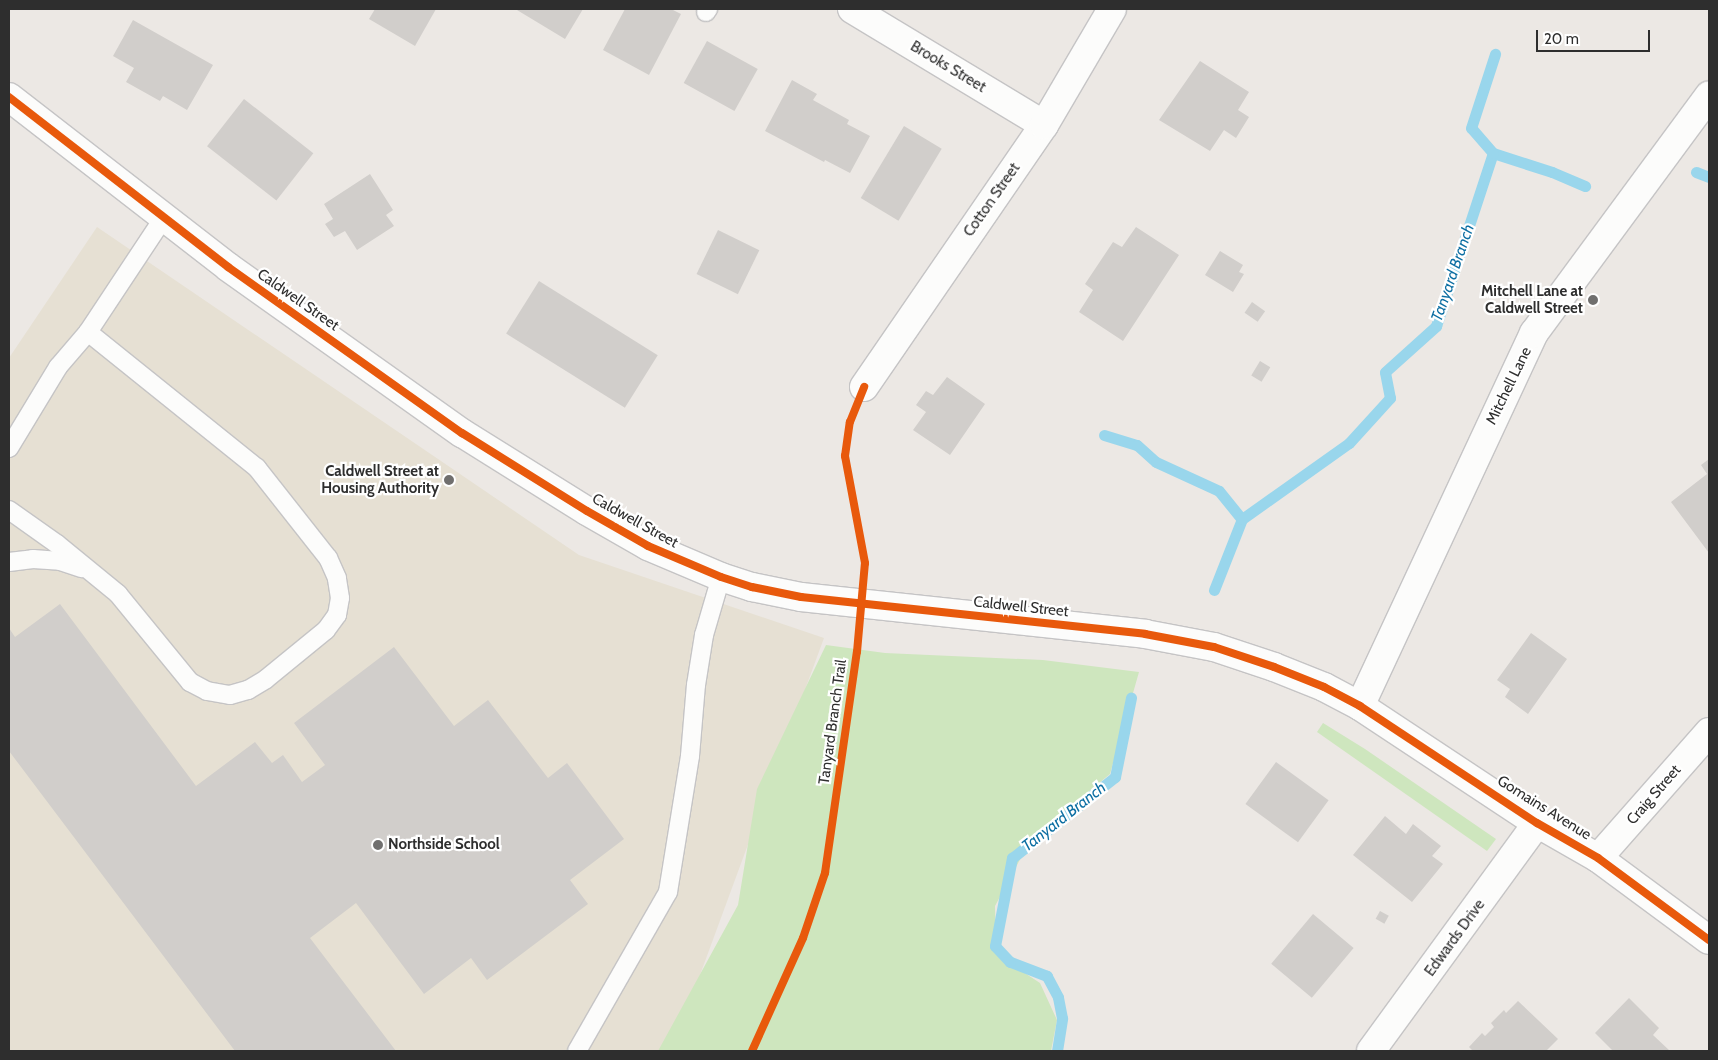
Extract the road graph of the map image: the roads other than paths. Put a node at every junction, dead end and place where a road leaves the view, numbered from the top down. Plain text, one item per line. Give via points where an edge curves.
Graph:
1 (852, 9) edge
2 (1112, 9) edge
3 (9, 96) edge
4 (1709, 96) edge
5 (1044, 126) junction
6 (164, 217) junction
7 (88, 332) junction
8 (864, 387) dead end
9 (9, 448) edge
10 (9, 510) edge
11 (9, 562) edge
12 (90, 571) junction
13 (721, 577) junction
14 (1360, 706) junction
15 (1709, 732) edge
16 (1537, 823) junction
17 (1598, 858) junction
18 (1709, 940) edge
19 (577, 1051) edge
20 (1371, 1051) edge

1 - 5 street, Brooks Street
2 - 5 street, Cotton Street
3 - 6 street, Caldwell Street
4 - 14 street, Mitchell Lane via 1534,333
5 - 8 street, Cotton Street
6 - 7 lane
6 - 13 street, Caldwell Street via 228,267 462,433 648,546
7 - 9 lane via 58,367
7 - 12 lane via 257,468 328,558 337,578 340,598 337,614 326,630 266,679 248,690 230,695 207,691 190,682 118,594
10 - 12 lane
11 - 12 lane via 34,559 60,561
13 - 14 street, Caldwell Street via 801,597 1145,634 1214,647 1324,687
13 - 19 lane via 704,636 690,756 668,892
14 - 16 street, Gomains Avenue
15 - 17 street, Craig Street
16 - 17 street, Gomains Avenue
16 - 20 street, Edwards Drive
17 - 18 street, Gomains Avenue

